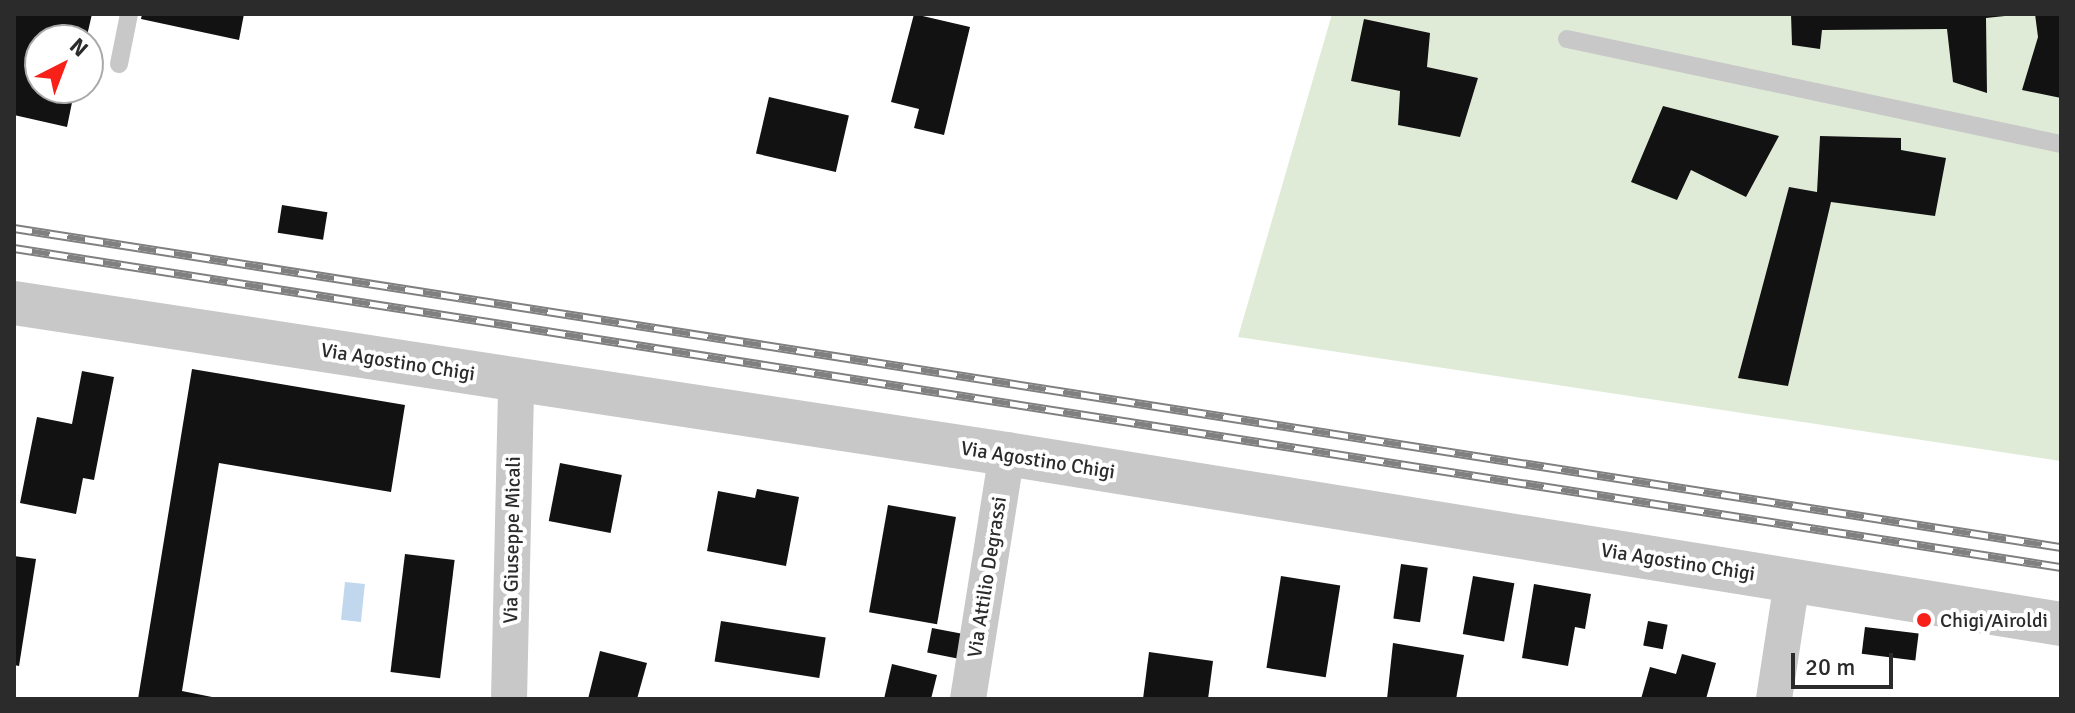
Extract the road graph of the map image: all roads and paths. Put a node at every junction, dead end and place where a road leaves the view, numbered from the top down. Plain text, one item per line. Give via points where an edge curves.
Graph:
1 (129, 14) edge
2 (1567, 39) dead end
3 (119, 64) dead end
4 (2061, 144) edge
5 (14, 303) edge
6 (516, 380) junction
7 (1007, 454) junction
8 (1792, 581) junction
9 (2061, 624) edge
10 (509, 699) edge
11 (968, 699) edge
12 (1774, 699) edge

1 - 3 lane
2 - 4 lane
5 - 6 street, Via Agostino Chigi
6 - 7 street, Via Agostino Chigi
6 - 10 street, Via Giuseppe Micali
7 - 8 street, Via Agostino Chigi
7 - 11 street, Via Attilio Degrassi
8 - 9 street, Via Agostino Chigi
8 - 12 street

